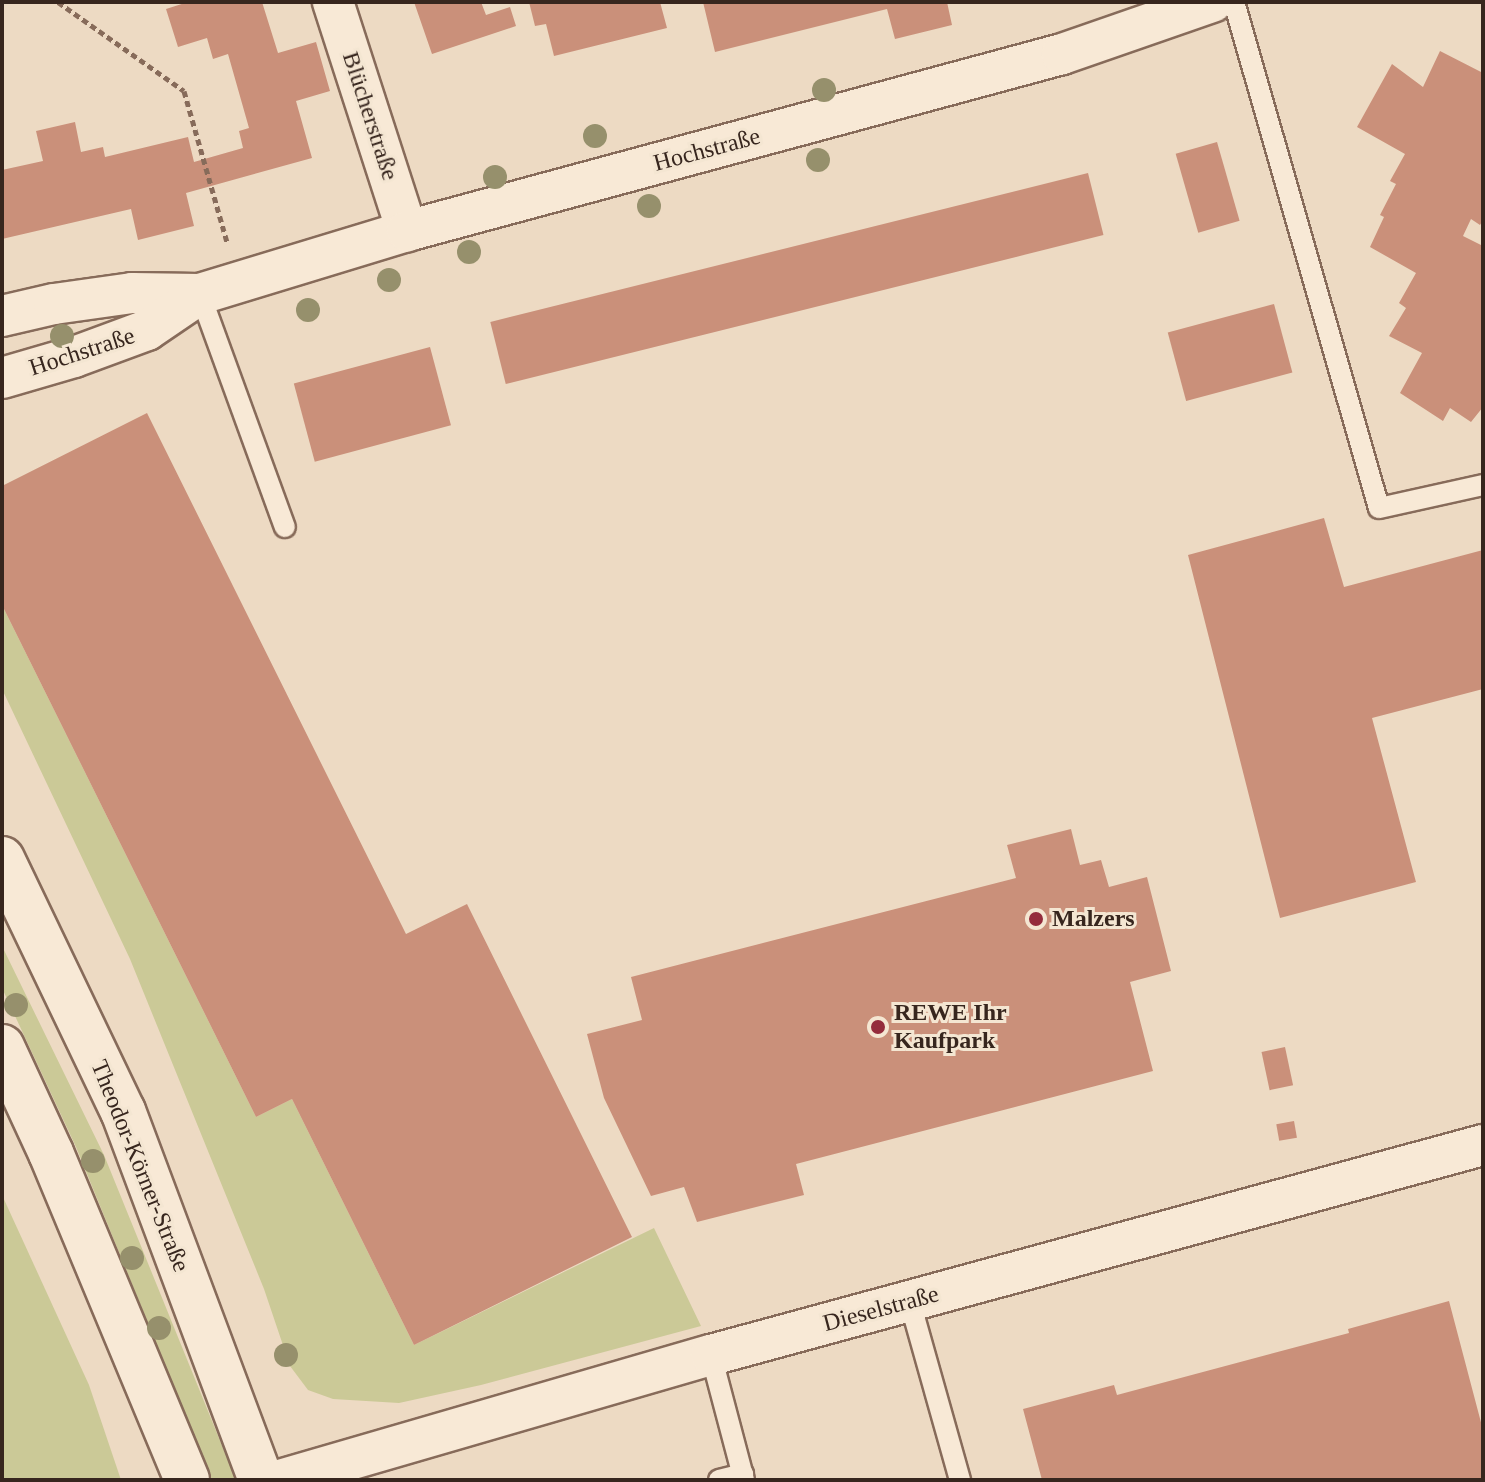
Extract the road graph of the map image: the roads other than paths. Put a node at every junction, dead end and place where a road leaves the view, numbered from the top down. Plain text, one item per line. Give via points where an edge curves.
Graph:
1 (333, 2) edge
2 (1212, 2) edge
3 (1234, 2) edge
4 (1134, 16) edge
5 (407, 231) junction
6 (200, 294) junction
7 (2, 316) edge
8 (2, 378) edge
9 (1483, 485) edge
10 (285, 527) dead end
11 (2, 859) edge
12 (2, 1047) edge
13 (1483, 1145) edge
14 (910, 1302) junction
15 (711, 1355) junction
16 (744, 1477) edge
17 (187, 1480) edge
18 (261, 1480) edge
19 (280, 1480) edge
20 (719, 1480) edge
21 (960, 1480) edge

1 - 5 street, Blücherstraße
2 - 4 street, Hochstraße
3 - 9 lane via 1379,508
4 - 5 street, Hochstraße via 1062,54
5 - 6 street, Hochstraße
6 - 7 street, Hochstraße via 132,293
6 - 8 street, Hochstraße via 147,330
6 - 10 lane
11 - 18 main road, Theodor-Körner-Straße via 123,1111
12 - 17 main road
13 - 14 street, Dieselstraße
14 - 15 street, Dieselstraße
14 - 21 lane
15 - 16 lane
15 - 19 street, Dieselstraße
16 - 20 lane

